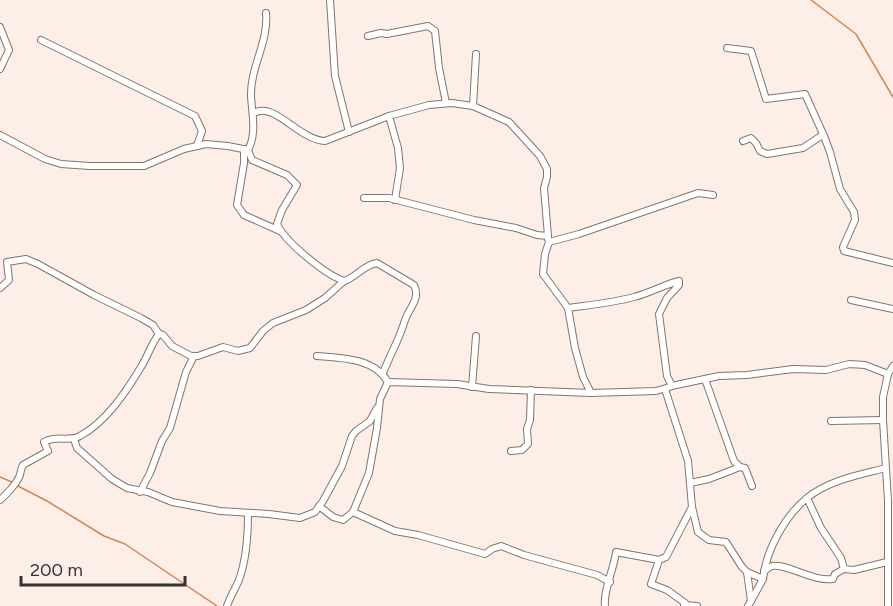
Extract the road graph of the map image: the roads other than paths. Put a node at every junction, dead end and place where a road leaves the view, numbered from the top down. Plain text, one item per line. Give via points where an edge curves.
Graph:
1 (330, 0) edge
2 (266, 13) dead end
3 (0, 27) edge
4 (368, 36) dead end
5 (41, 40) dead end
6 (727, 48) dead end
7 (476, 54) dead end
8 (0, 69) edge
9 (446, 103) junction
10 (473, 106) junction
11 (254, 113) junction
12 (389, 116) junction
13 (349, 132) junction
14 (0, 135) edge
15 (824, 136) junction
16 (743, 141) dead end
17 (198, 146) junction
18 (246, 149) junction
19 (713, 195) dead end
20 (364, 198) dead end
21 (395, 200) junction
22 (280, 231) junction
23 (548, 239) junction
24 (893, 263) edge
25 (344, 281) junction
26 (0, 288) edge
27 (850, 300) dead end
28 (568, 308) junction
29 (893, 309) edge
30 (159, 334) junction
31 (476, 336) dead end
32 (194, 356) junction
33 (316, 356) dead end
34 (893, 366) edge
35 (383, 373) junction
36 (888, 374) junction
37 (705, 379) junction
38 (388, 382) junction
39 (672, 386) junction
40 (472, 387) junction
41 (665, 389) junction
42 (531, 390) junction
43 (591, 393) junction
44 (379, 405) junction
45 (884, 412) junction
46 (893, 412) edge
47 (883, 420) junction
48 (831, 421) dead end
49 (74, 439) junction
50 (511, 451) dead end
51 (740, 467) junction
52 (886, 468) junction
53 (690, 483) junction
54 (752, 486) dead end
55 (140, 492) junction
56 (807, 498) junction
57 (0, 500) edge
58 (891, 501) edge
59 (319, 506) junction
60 (692, 507) junction
61 (353, 512) junction
62 (248, 513) junction
63 (889, 558) edge
64 (659, 560) junction
65 (844, 569) junction
66 (764, 571) junction
67 (747, 572) junction
68 (763, 579) junction
69 (610, 582) junction
70 (750, 604) edge
71 (684, 605) edge
72 (226, 606) edge
73 (605, 606) edge
74 (697, 606) edge
75 (888, 606) edge

1 - 13 street via 335,76
2 - 11 street via 251,95
3 - 8 street via 9,50
4 - 9 street via 428,26 435,31
5 - 17 street via 195,116 202,131
6 - 15 street via 751,51 766,99 805,94
7 - 10 street
9 - 10 street
9 - 12 street
10 - 23 street via 509,122 540,156 547,177 544,188
11 - 13 street via 260,109 277,115 314,141 329,141
11 - 18 street via 252,144
12 - 13 street
12 - 21 street via 400,168
14 - 17 street via 45,159 90,166 144,166
15 - 16 street via 803,148 767,154 751,138
15 - 24 street via 840,189 854,212 844,251
17 - 18 street
18 - 22 street via 237,205 244,215
18 - 22 street via 252,160 287,175 297,184 282,210 277,224
19 - 23 street via 698,193 579,234
20 - 21 street
21 - 23 street
22 - 25 street via 313,262
23 - 28 street via 543,274
25 - 32 street via 306,310 273,323 250,348 237,351 223,347
25 - 35 street via 377,263 417,288 414,305
26 - 30 street via 9,280 7,262 26,259 141,318
27 - 29 street
28 - 39 street via 634,297 679,282 659,314 667,376
28 - 43 street via 575,348
30 - 32 street via 172,346
30 - 49 street via 116,403 97,426
31 - 40 street
32 - 55 street via 170,428
33 - 35 street via 363,362
34 - 36 street
35 - 38 street
36 - 37 street via 849,364
36 - 45 street
37 - 39 street
37 - 51 street
38 - 40 street
38 - 44 street
39 - 41 street
40 - 42 street
41 - 43 street
41 - 53 street via 688,461
42 - 43 street
42 - 50 street via 528,444 522,450
44 - 59 street via 370,421 352,436 342,466
44 - 61 street via 369,473
45 - 46 street
45 - 47 street
47 - 48 street
47 - 52 street
49 - 55 street via 77,448 112,479
49 - 57 street via 44,442 48,451 23,465 20,477
51 - 53 street
51 - 54 street via 745,468
52 - 56 street via 816,490
52 - 58 street
53 - 60 street
55 - 62 street via 172,502
56 - 65 street
56 - 66 street via 777,538
58 - 63 street
59 - 61 street via 344,520
59 - 62 street via 300,518
60 - 64 street via 666,557
60 - 67 street via 703,538 726,542
61 - 69 street via 395,531 485,554 501,546
62 - 72 street via 244,564
63 - 65 street via 854,570
63 - 75 street
64 - 69 street via 616,552
64 - 71 street via 651,584 667,590
65 - 66 street via 833,579 825,580 773,566
66 - 68 street
67 - 68 street
67 - 70 street
68 - 70 street
69 - 73 street
71 - 74 street

